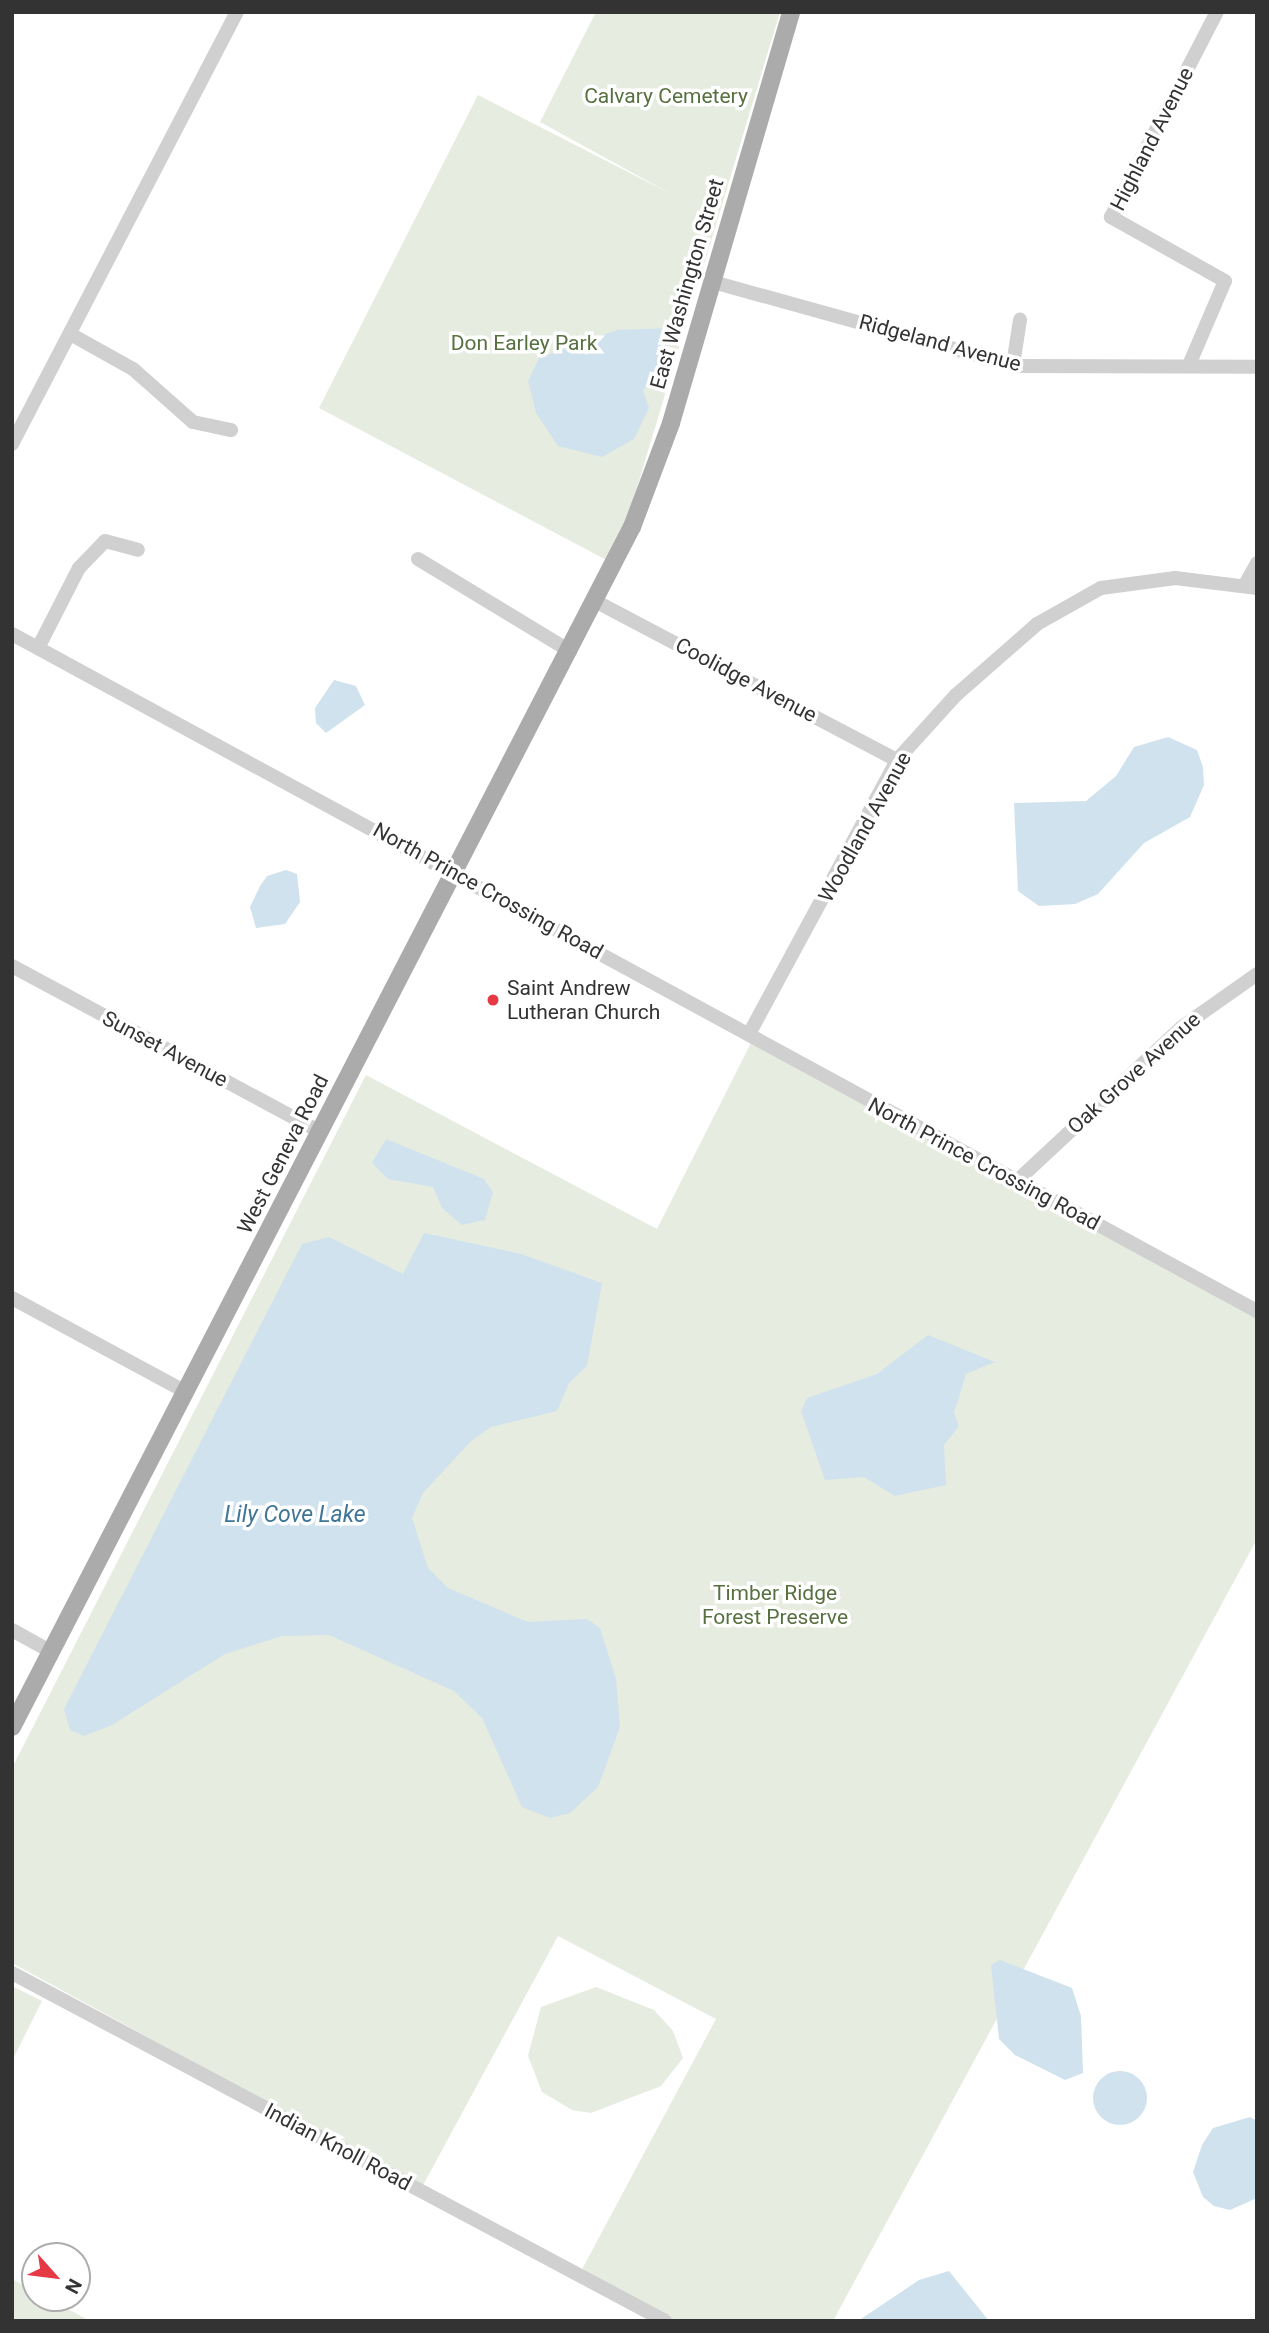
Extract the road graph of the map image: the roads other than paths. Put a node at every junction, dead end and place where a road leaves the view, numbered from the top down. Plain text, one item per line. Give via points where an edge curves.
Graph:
1 (237, 12) edge
2 (791, 12) edge
3 (1217, 12) edge
4 (713, 282) junction
5 (1020, 320) dead end
6 (72, 335) junction
7 (1013, 365) junction
8 (1189, 365) junction
9 (1257, 366) edge
10 (231, 429) dead end
11 (12, 443) edge
12 (138, 550) dead end
13 (418, 559) dead end
14 (1257, 563) edge
15 (1252, 586) edge
16 (595, 601) junction
17 (12, 634) edge
18 (38, 648) junction
19 (569, 651) junction
20 (898, 760) junction
21 (456, 873) junction
22 (12, 966) edge
23 (1257, 974) edge
24 (749, 1034) junction
25 (319, 1131) junction
26 (1018, 1180) junction
27 (12, 1298) edge
28 (1257, 1311) edge
29 (186, 1392) junction
30 (12, 1630) edge
31 (50, 1651) junction
32 (12, 1727) edge
33 (12, 1973) edge
34 (665, 2321) edge

1 - 6 street
2 - 4 main road, East Washington Street
3 - 8 street, Highland Avenue via 1111,217 1225,281
4 - 7 street, Ridgeland Avenue
4 - 16 main road, East Washington Street via 664,447
5 - 7 street
6 - 10 street via 133,369 193,422
6 - 11 street
7 - 8 street, Ridgeland Avenue
8 - 9 street, Ridgeland Avenue
12 - 18 street via 105,541 79,568
13 - 19 street
14 - 15 street
15 - 20 street, Woodland Avenue via 1175,578 1101,588 1037,624 956,695
16 - 19 main road, West Geneva Road
16 - 20 street, Coolidge Avenue
17 - 18 street, North Prince Crossing Road
18 - 21 street, North Prince Crossing Road
19 - 21 main road, West Geneva Road
20 - 24 street, Woodland Avenue
21 - 24 street, North Prince Crossing Road
21 - 25 main road, West Geneva Road
22 - 25 street, Sunset Avenue
23 - 26 street, Oak Grove Avenue via 1182,1027
24 - 26 street, North Prince Crossing Road
25 - 29 main road, West Geneva Road
26 - 28 street, North Prince Crossing Road
27 - 29 street
29 - 31 main road, West Geneva Road
30 - 31 street
31 - 32 main road, West Geneva Road
33 - 34 street, Indian Knoll Road

